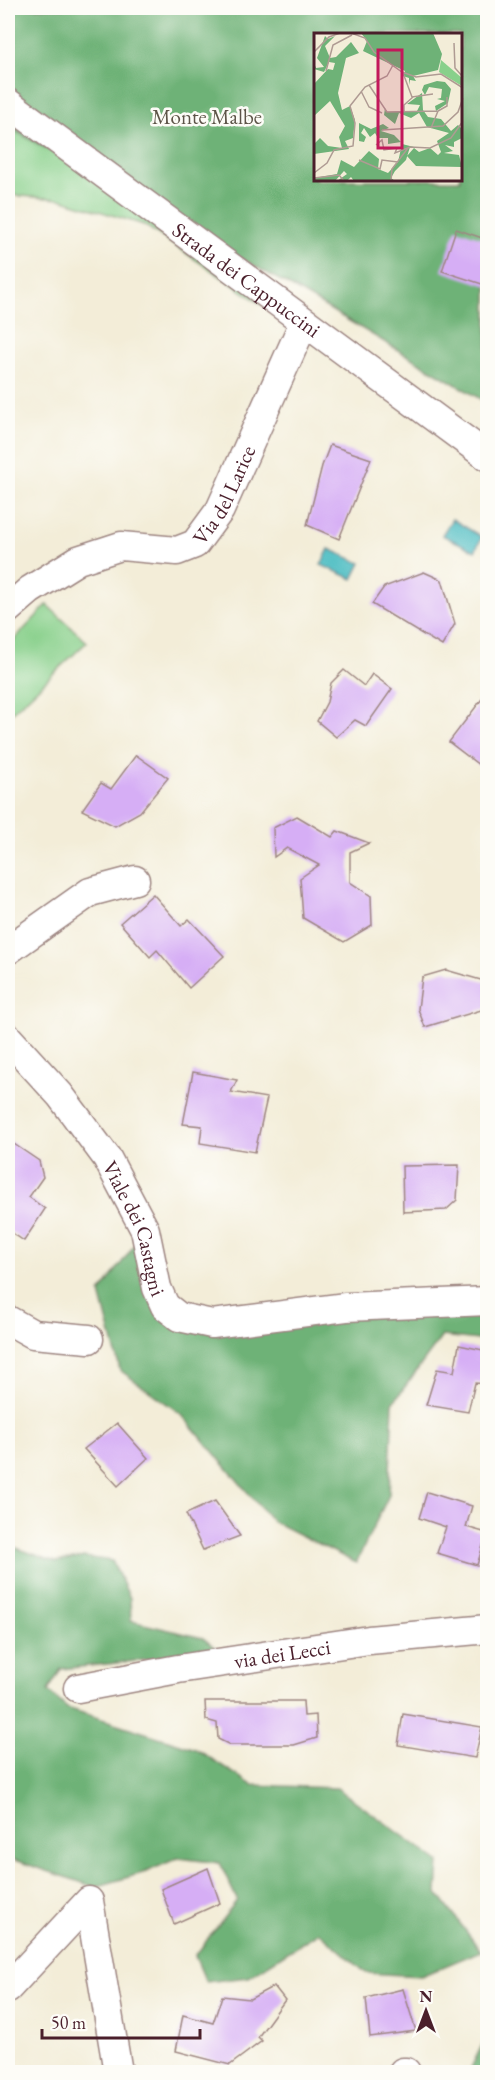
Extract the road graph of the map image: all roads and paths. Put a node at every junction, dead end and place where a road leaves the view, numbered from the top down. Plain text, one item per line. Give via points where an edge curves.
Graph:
1 (8, 103) edge
2 (304, 322) junction
3 (484, 445) edge
4 (8, 609) edge
5 (135, 880) dead end
6 (8, 950) edge
7 (8, 1038) edge
8 (488, 1301) edge
9 (8, 1320) edge
10 (89, 1339) dead end
11 (488, 1629) edge
12 (78, 1688) dead end
13 (8, 1988) edge
14 (118, 2073) edge

1 - 2 street, Strada dei Cappuccini
2 - 3 street, Strada dei Cappuccini
2 - 4 street, Via del Larice via 220,510 195,544 177,551 121,546 78,560
5 - 6 street via 90,891
7 - 8 street, Viale dei Castagni via 60,1095 106,1158 145,1230 165,1306 179,1317 212,1324 346,1307
9 - 10 street via 33,1334
11 - 12 street, via dei Lecci via 369,1640
13 - 14 street via 89,1900

